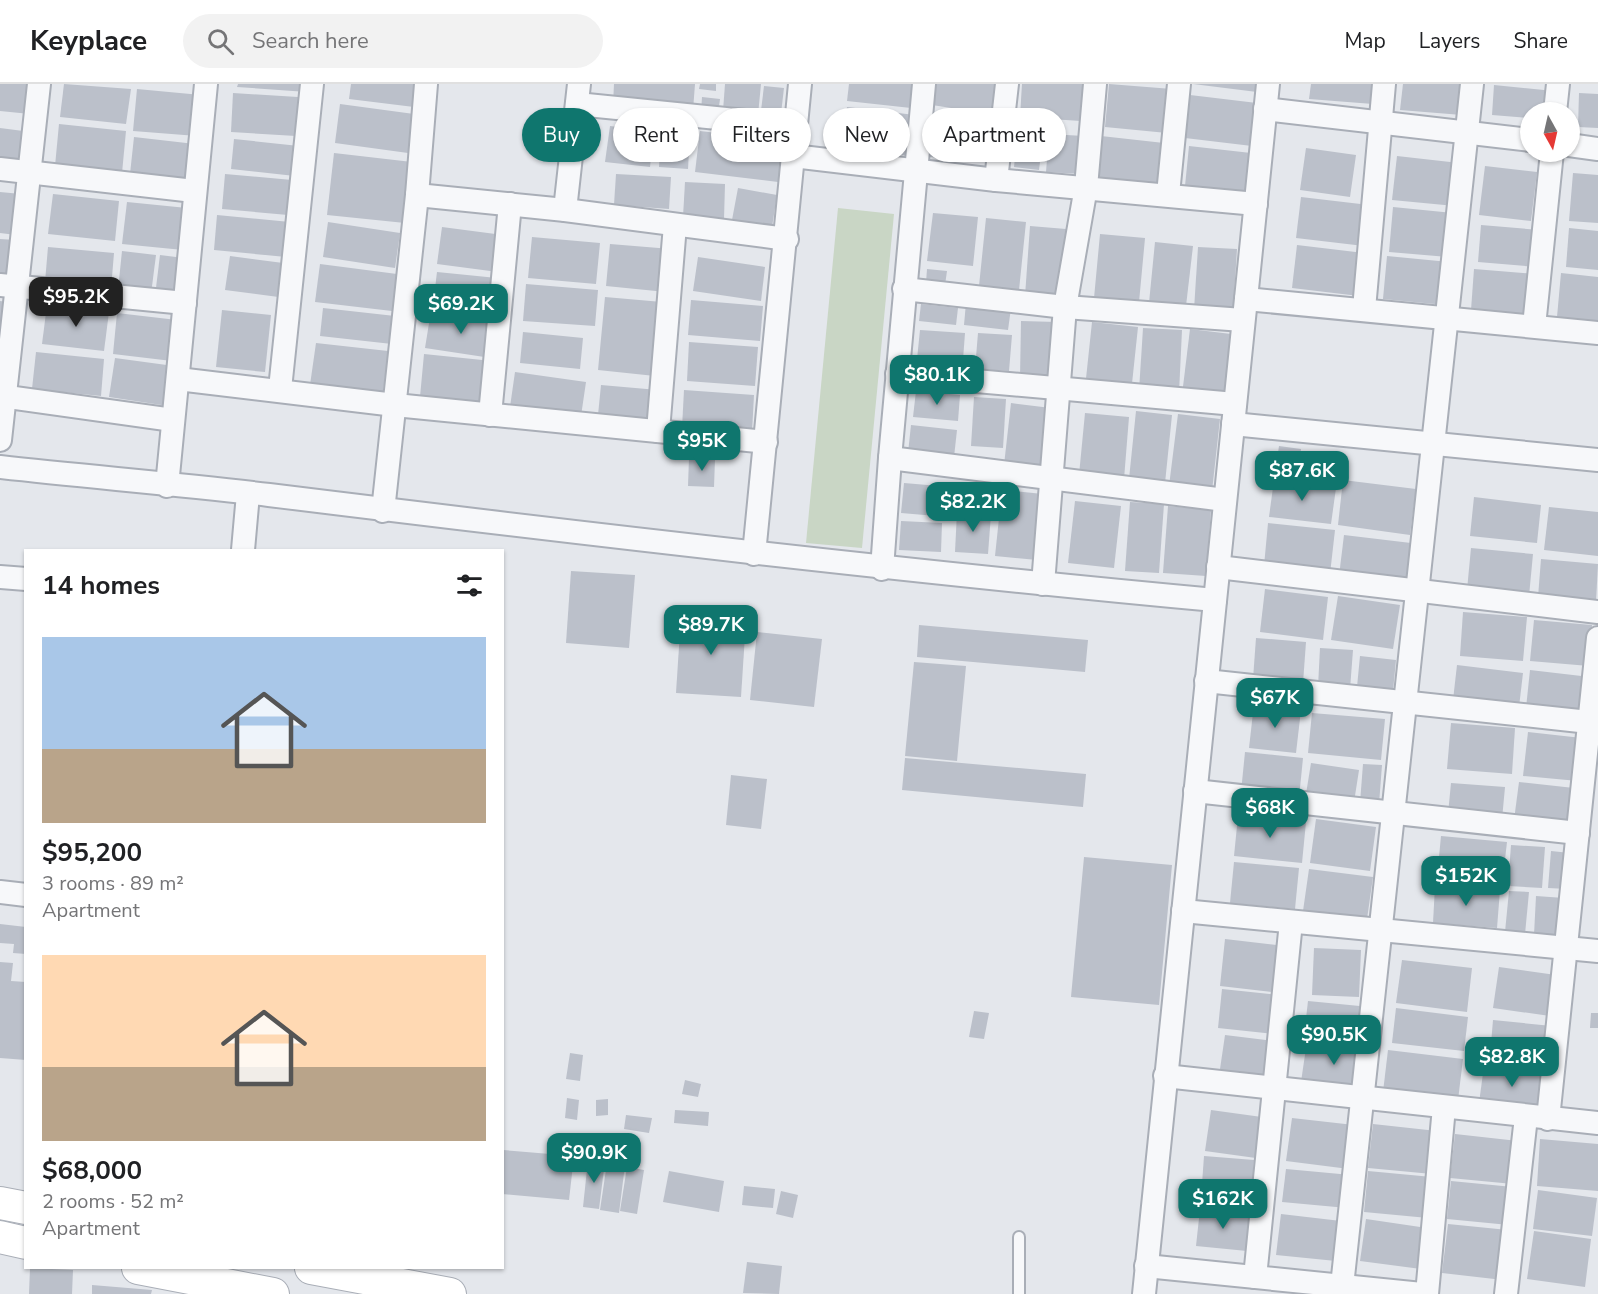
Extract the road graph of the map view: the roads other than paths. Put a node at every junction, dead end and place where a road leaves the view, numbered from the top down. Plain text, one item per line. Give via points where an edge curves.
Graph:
1 (39, 84) edge
2 (206, 84) edge
3 (312, 84) edge
4 (426, 84) edge
5 (800, 84) edge
6 (924, 84) edge
7 (1008, 84) edge
8 (1095, 84) edge
9 (1179, 84) edge
10 (1268, 84) edge
11 (1384, 84) edge
12 (1472, 84) edge
13 (1558, 84) edge
14 (578, 94) edge
15 (1557, 102) edge
16 (798, 108) edge
17 (1266, 109) junction
18 (711, 114) edge
19 (1380, 122) junction
20 (1466, 132) junction
21 (1520, 139) edge
22 (1580, 147) edge
23 (1598, 149) edge
24 (811, 158) edge
25 (793, 162) edge
26 (1551, 162) edge
27 (0, 170) edge
28 (915, 170) junction
29 (31, 173) junction
30 (996, 180) junction
31 (1086, 187) junction
32 (194, 191) junction
33 (1168, 194) junction
34 (417, 195) junction
35 (510, 204) junction
36 (1256, 204) junction
37 (566, 210) junction
38 (675, 225) junction
39 (787, 239) junction
40 (9, 286) edge
41 (904, 289) junction
42 (185, 303) junction
43 (1065, 307) junction
44 (1244, 309) junction
45 (1364, 309) junction
46 (1448, 317) junction
47 (1534, 326) junction
48 (1598, 333) edge
49 (897, 374) junction
50 (178, 379) junction
51 (280, 389) junction
52 (1058, 390) junction
53 (3, 397) edge
54 (395, 405) junction
55 (1234, 414) junction
56 (490, 415) junction
57 (173, 420) junction
58 (658, 431) junction
59 (0, 440) edge
60 (766, 442) junction
61 (1432, 442) junction
62 (890, 458) junction
63 (1598, 460) edge
64 (0, 467) edge
65 (1051, 477) junction
66 (167, 486) junction
67 (248, 494) junction
68 (1225, 500) junction
69 (383, 511) junction
70 (243, 549) edge
71 (754, 554) junction
72 (1218, 567) junction
73 (882, 569) junction
74 (0, 577) edge
75 (24, 579) edge
76 (1043, 585) junction
77 (1418, 591) junction
78 (1215, 600) junction
79 (1598, 612) edge
80 (1598, 638) edge
81 (1206, 681) junction
82 (1407, 700) junction
83 (1589, 722) junction
84 (1592, 763) edge
85 (1195, 791) junction
86 (1395, 814) junction
87 (1578, 833) junction
88 (0, 892) edge
89 (24, 895) edge
90 (1183, 911) junction
91 (1292, 922) junction
92 (1380, 931) junction
93 (1565, 948) junction
94 (1598, 951) edge
95 (1166, 1076) junction
96 (1276, 1086) junction
97 (1364, 1098) junction
98 (1444, 1107) junction
99 (1537, 1118) junction
100 (1598, 1123) edge
101 (0, 1203) edge
102 (24, 1208) edge
103 (0, 1237) edge
104 (1019, 1237) dead end
105 (24, 1243) edge
106 (1146, 1266) junction
107 (141, 1269) edge
108 (316, 1269) edge
109 (1255, 1277) junction
110 (173, 1279) edge
111 (1342, 1286) junction
112 (273, 1294) edge
113 (450, 1294) edge
114 (1019, 1294) edge
115 (1144, 1294) edge
116 (1422, 1294) edge
117 (1427, 1294) edge
118 (1506, 1294) edge

1 - 29 street
2 - 32 street
3 - 51 street
4 - 34 street
5 - 16 street
6 - 28 street
7 - 30 street
8 - 31 street
9 - 33 street
10 - 17 street
11 - 19 street
12 - 20 street
13 - 15 street
14 - 18 street
14 - 37 street
17 - 19 street
17 - 36 street
19 - 20 street
19 - 45 street
20 - 21 street
20 - 46 street
22 - 23 street
24 - 28 street
25 - 39 street
26 - 47 street
27 - 29 street
28 - 30 street
28 - 41 street
29 - 32 street
29 - 40 street
30 - 31 street
31 - 33 street
31 - 43 street
32 - 42 street
33 - 36 street
34 - 35 street
34 - 54 street
35 - 37 street
35 - 56 street
36 - 44 street
37 - 38 street
38 - 39 street
38 - 58 street
39 - 60 street
40 - 42 street
40 - 53 street
41 - 43 street
41 - 49 street
42 - 50 street
43 - 44 street
43 - 52 street
44 - 45 street
44 - 55 street
45 - 46 street
46 - 47 street
46 - 61 street
47 - 48 street
49 - 52 street
49 - 62 street
50 - 51 street
50 - 57 street
51 - 54 street
52 - 55 street
52 - 65 street
53 - 57 street
53 - 59 street
54 - 56 street
54 - 69 street
55 - 61 street
55 - 68 street
56 - 58 street
57 - 66 street
58 - 60 street
60 - 71 street
61 - 63 street
61 - 77 street
62 - 65 street
62 - 73 street
64 - 66 street
65 - 68 street
65 - 76 street
66 - 67 street
67 - 69 street
67 - 70 street
68 - 72 street
69 - 71 street
71 - 73 street
72 - 77 street
72 - 78 street
73 - 76 street
74 - 75 street
76 - 78 street
77 - 79 street
77 - 82 street
78 - 81 street
80 - 83 street
81 - 82 street
81 - 85 street
82 - 83 street
82 - 86 street
83 - 84 street
84 - 87 street
85 - 86 street
85 - 90 street
86 - 87 street
86 - 92 street
87 - 93 street
88 - 89 street
90 - 91 street
90 - 95 street
91 - 92 street
91 - 96 street
92 - 93 street
92 - 97 street
93 - 94 street
93 - 99 street
95 - 96 street
95 - 106 street
96 - 97 street
96 - 109 street
97 - 98 street
97 - 111 street
98 - 99 street
98 - 117 street
99 - 100 street
99 - 118 street
101 - 102 main road
103 - 105 main road
104 - 114 lane
106 - 109 street
106 - 115 street
107 - 110 main road
108 - 113 main road
109 - 111 street
110 - 112 main road
111 - 116 street

